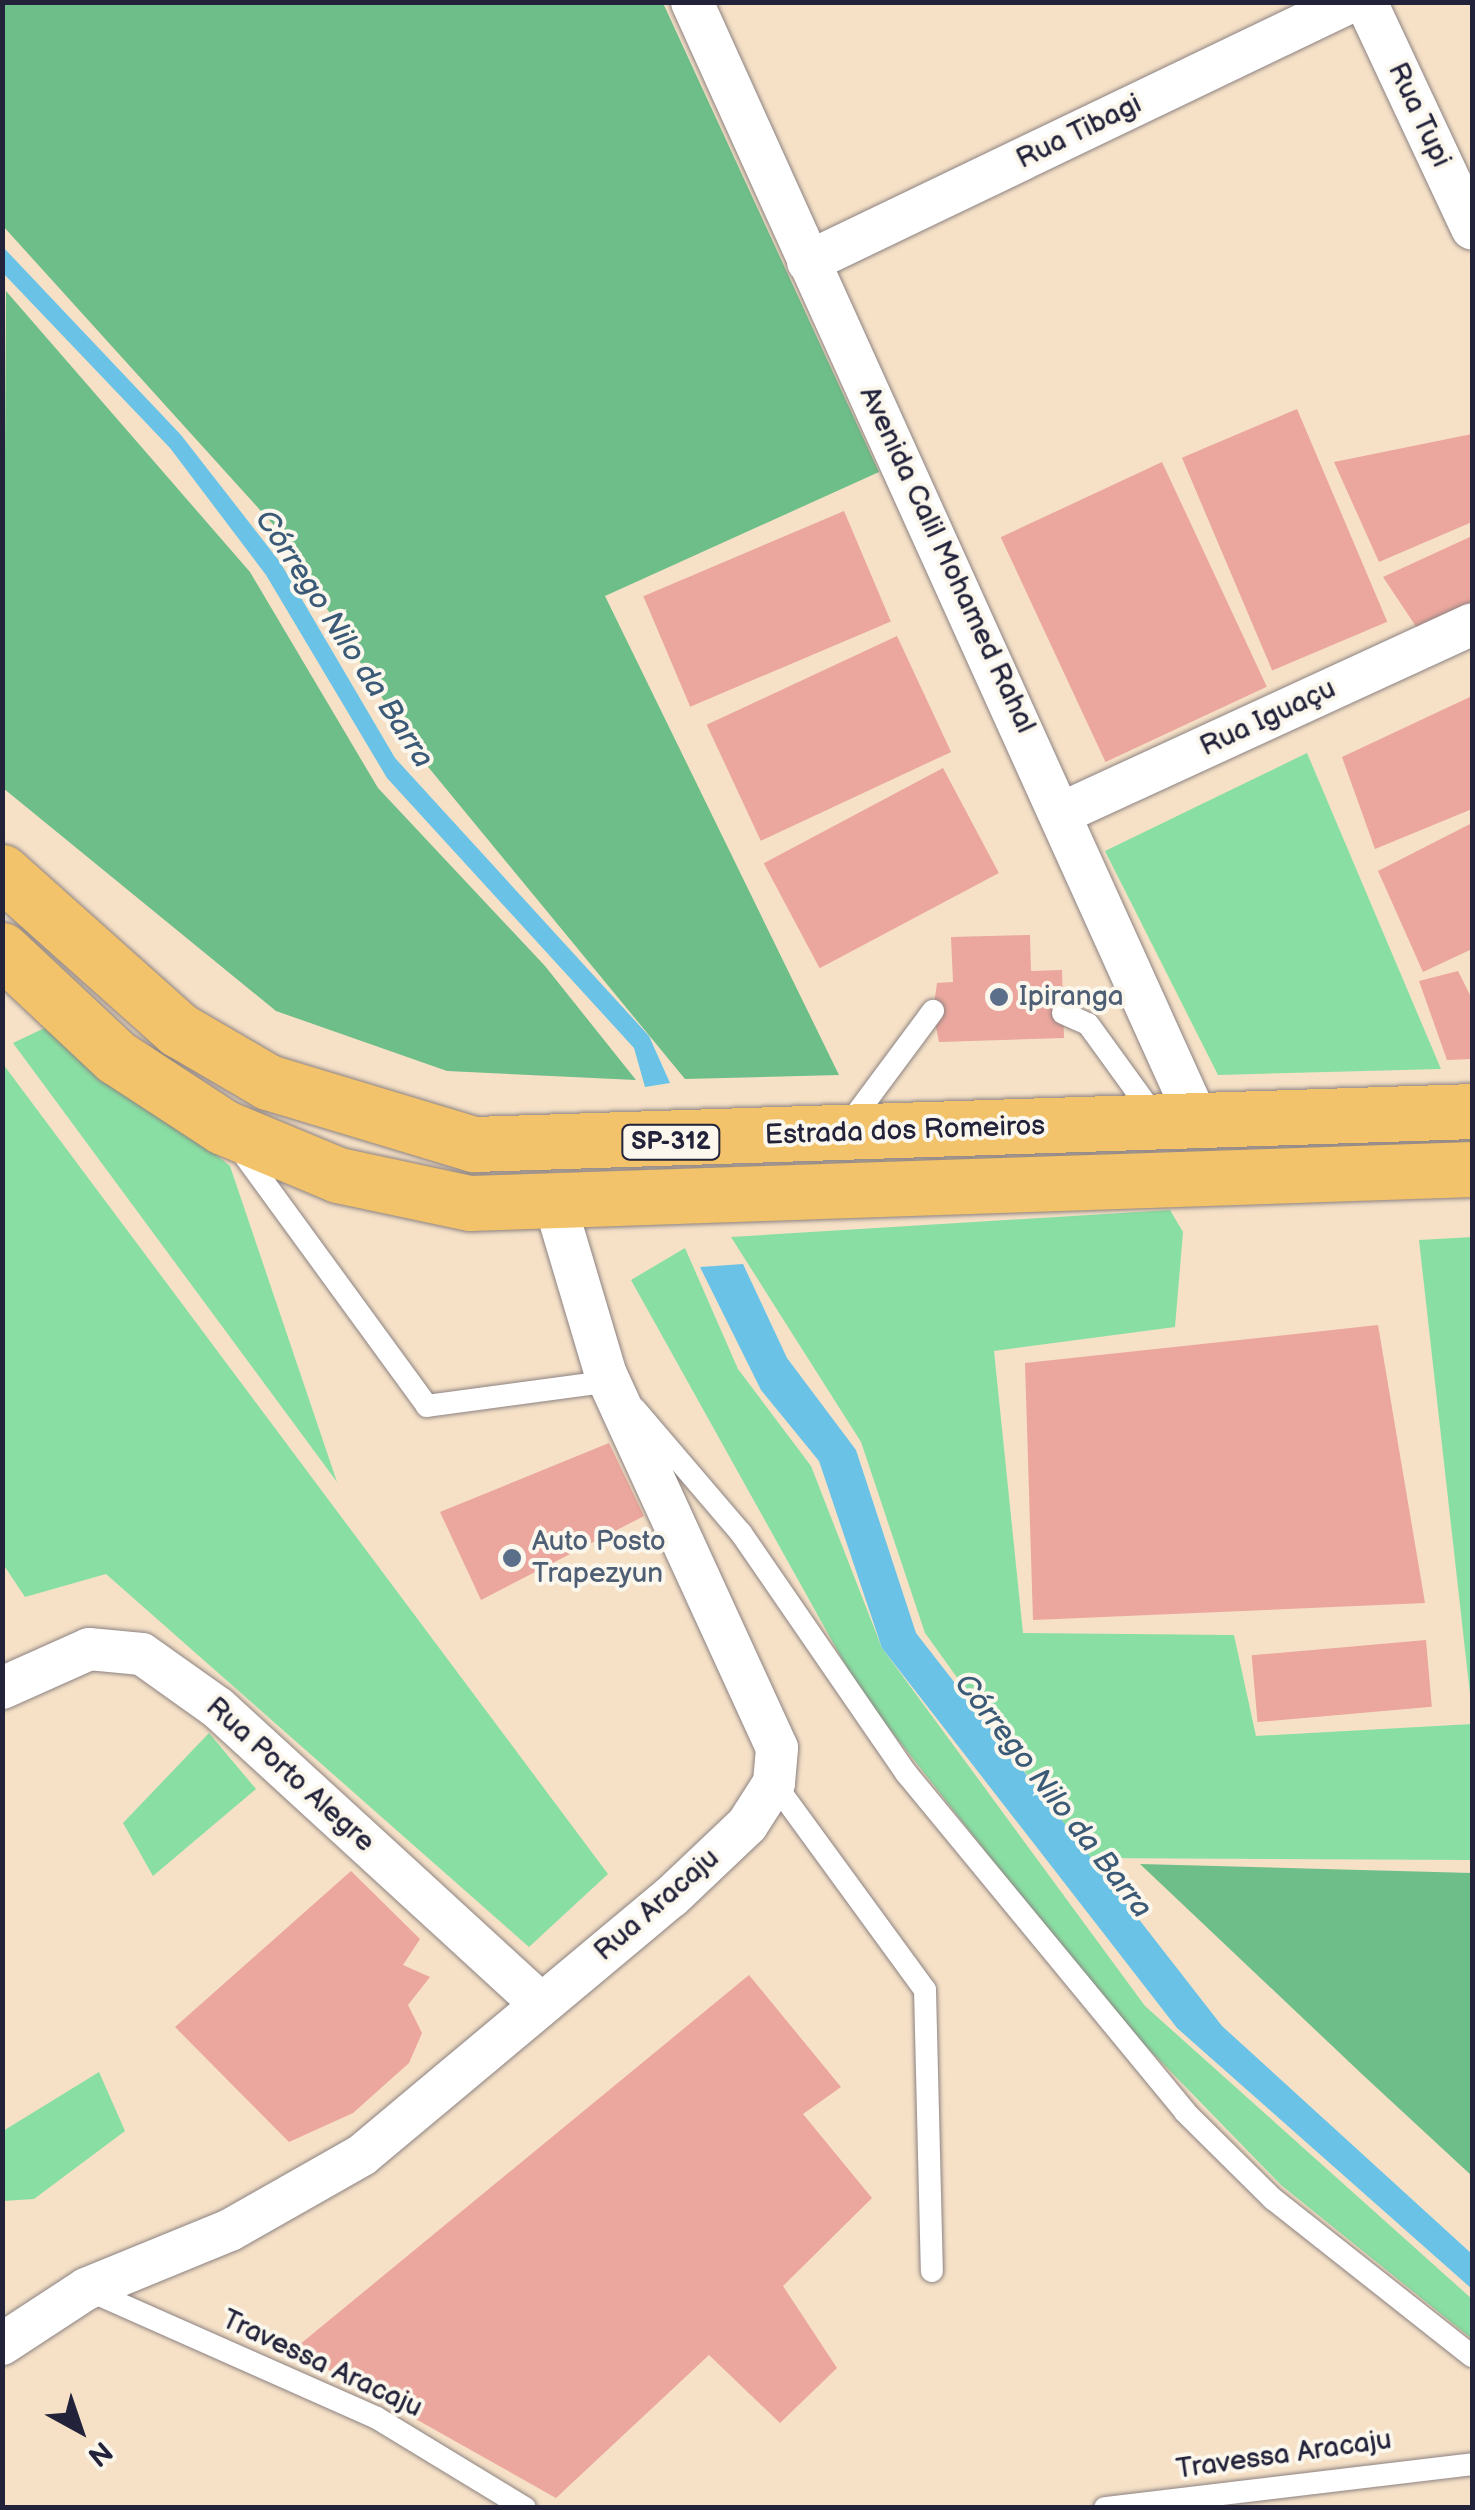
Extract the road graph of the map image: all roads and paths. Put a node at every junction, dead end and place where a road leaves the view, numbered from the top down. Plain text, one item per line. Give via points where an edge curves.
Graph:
1 (692, 2) edge
2 (1350, 2) edge
3 (1366, 2) edge
4 (1472, 228) edge
5 (808, 262) junction
6 (1472, 624) edge
7 (1064, 812) junction
8 (2, 872) edge
9 (2, 950) edge
10 (933, 1011) dead end
11 (1062, 1013) dead end
12 (1472, 1111) edge
13 (1178, 1120) junction
14 (224, 1126) junction
15 (842, 1134) junction
16 (1472, 1169) edge
17 (555, 1204) junction
18 (606, 1375) junction
19 (5, 1680) edge
20 (774, 1783) junction
21 (541, 2004) junction
22 (932, 2271) dead end
23 (86, 2289) junction
24 (2, 2344) edge
25 (1472, 2356) edge
26 (1472, 2464) edge
27 (525, 2508) edge
28 (1105, 2508) edge

1 - 5 street, Avenida Calil Mohamed Rahal
2 - 5 street, Rua Tibagi
3 - 4 street, Rua Tupi
5 - 7 street, Avenida Calil Mohamed Rahal
6 - 7 street, Rua Iguaçu
7 - 13 street, Avenida Calil Mohamed Rahal
8 - 15 main road, Estrada dos Romeiros / SP-312 via 178,1030 268,1082 354,1114 474,1144
9 - 14 main road, SP-312 via 116,1057
10 - 15 lane
11 - 13 lane via 1088,1024
12 - 13 main road, Estrada dos Romeiros / SP-312
13 - 15 main road, Estrada dos Romeiros / SP-312
14 - 17 main road, SP-312 via 338,1175 470,1202
14 - 18 lane via 428,1406
16 - 17 main road, SP-312
17 - 18 street
18 - 20 street via 777,1748
18 - 25 lane via 741,1532 844,1690 964,1848 1184,2112 1274,2199
19 - 21 street, Rua Porto Alegre via 89,1649 142,1654 176,1675
20 - 21 street, Rua Aracaju via 746,1825 672,1897
20 - 22 lane via 925,1990
21 - 23 street, Rua Aracaju via 301,2194
23 - 24 street, Rua Aracaju
23 - 27 lane, Travessa Aracaju via 377,2418
26 - 28 lane, Travessa Aracaju

